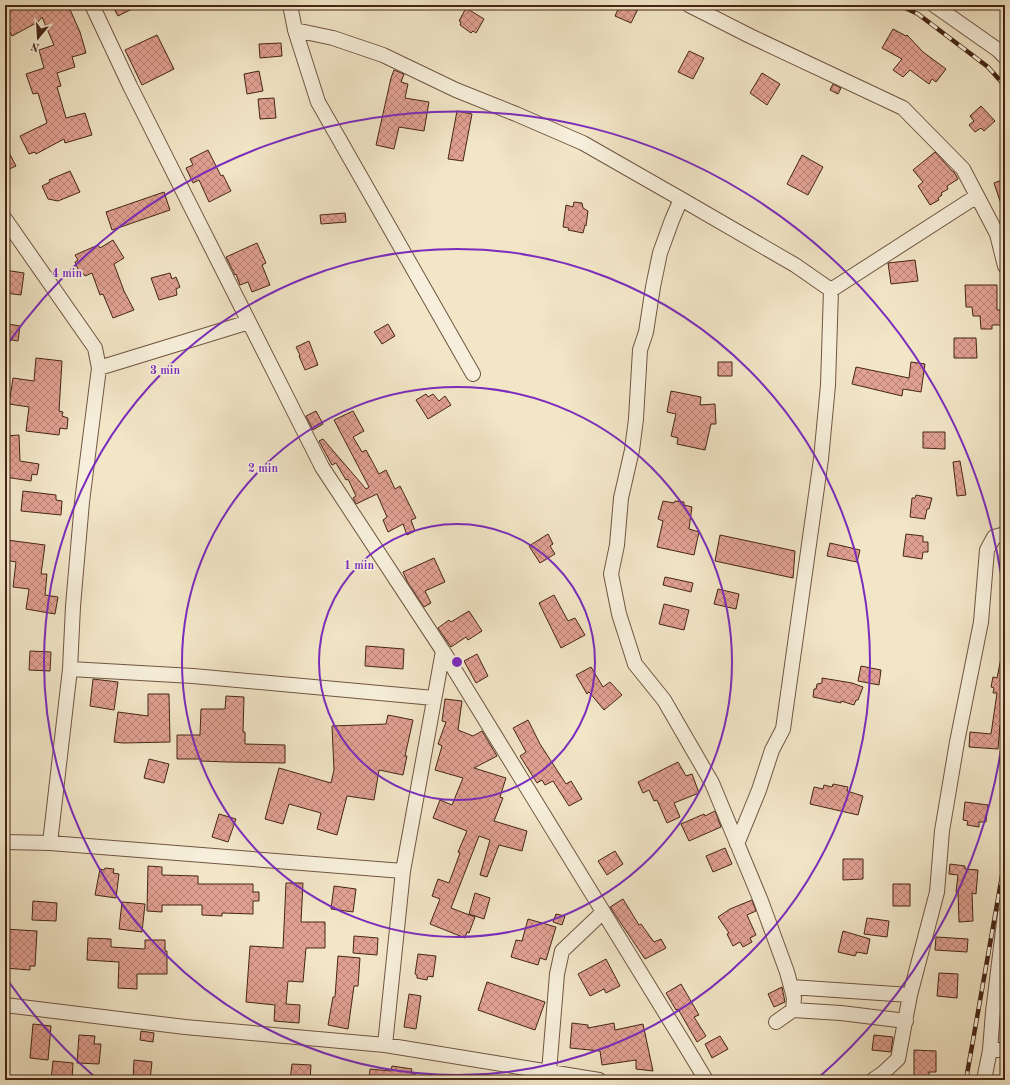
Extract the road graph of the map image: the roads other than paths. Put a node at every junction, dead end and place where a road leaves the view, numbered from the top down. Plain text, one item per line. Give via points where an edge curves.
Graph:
1 (92, 5) edge
2 (290, 5) edge
3 (689, 5) edge
4 (934, 5) edge
5 (295, 30) junction
6 (1005, 57) edge
7 (977, 196) junction
8 (682, 199) junction
9 (5, 219) edge
10 (1005, 266) edge
11 (831, 290) junction
12 (249, 322) junction
13 (99, 368) junction
14 (473, 374) dead end
15 (1005, 534) edge
16 (443, 651) junction
17 (70, 669) junction
18 (434, 698) junction
19 (5, 842) edge
20 (50, 843) junction
21 (737, 844) junction
22 (403, 871) junction
23 (603, 912) junction
24 (1005, 914) edge
25 (791, 987) junction
26 (910, 995) junction
27 (5, 1005) edge
28 (793, 1010) junction
29 (906, 1021) junction
30 (776, 1022) dead end
31 (385, 1045) junction
32 (990, 1050) junction
33 (1005, 1050) edge
34 (549, 1072) junction
35 (599, 1080) edge
36 (706, 1080) edge
37 (873, 1080) edge
38 (984, 1080) edge

1 - 12 street
2 - 5 street
3 - 7 street via 903,108 963,169
4 - 6 street
5 - 8 street via 333,38 383,55 456,90 583,143
5 - 14 street via 318,102
7 - 10 street via 997,234
7 - 11 street
8 - 11 street via 795,265
8 - 21 street via 660,253 646,332 640,350 632,450 621,498 617,545 611,574 619,614 635,664 664,700 712,783
9 - 13 street via 95,348
11 - 21 street via 828,385 821,459 783,729 772,750
12 - 13 street
12 - 16 street via 322,467
13 - 17 street via 77,554
15 - 26 street via 994,537 987,550 981,622 943,823 937,892
16 - 18 street
16 - 23 street
17 - 18 street via 201,677
17 - 20 street
18 - 22 street
19 - 20 street
20 - 22 street
21 - 25 street via 761,901
22 - 31 street
23 - 34 street via 562,951 557,974
23 - 36 street
24 - 32 street
25 - 26 street
25 - 28 street via 794,998
26 - 29 street
27 - 31 street via 185,1027
28 - 29 street
28 - 30 street
29 - 37 street via 898,1059
31 - 34 street
32 - 33 street
32 - 38 street
34 - 35 street

